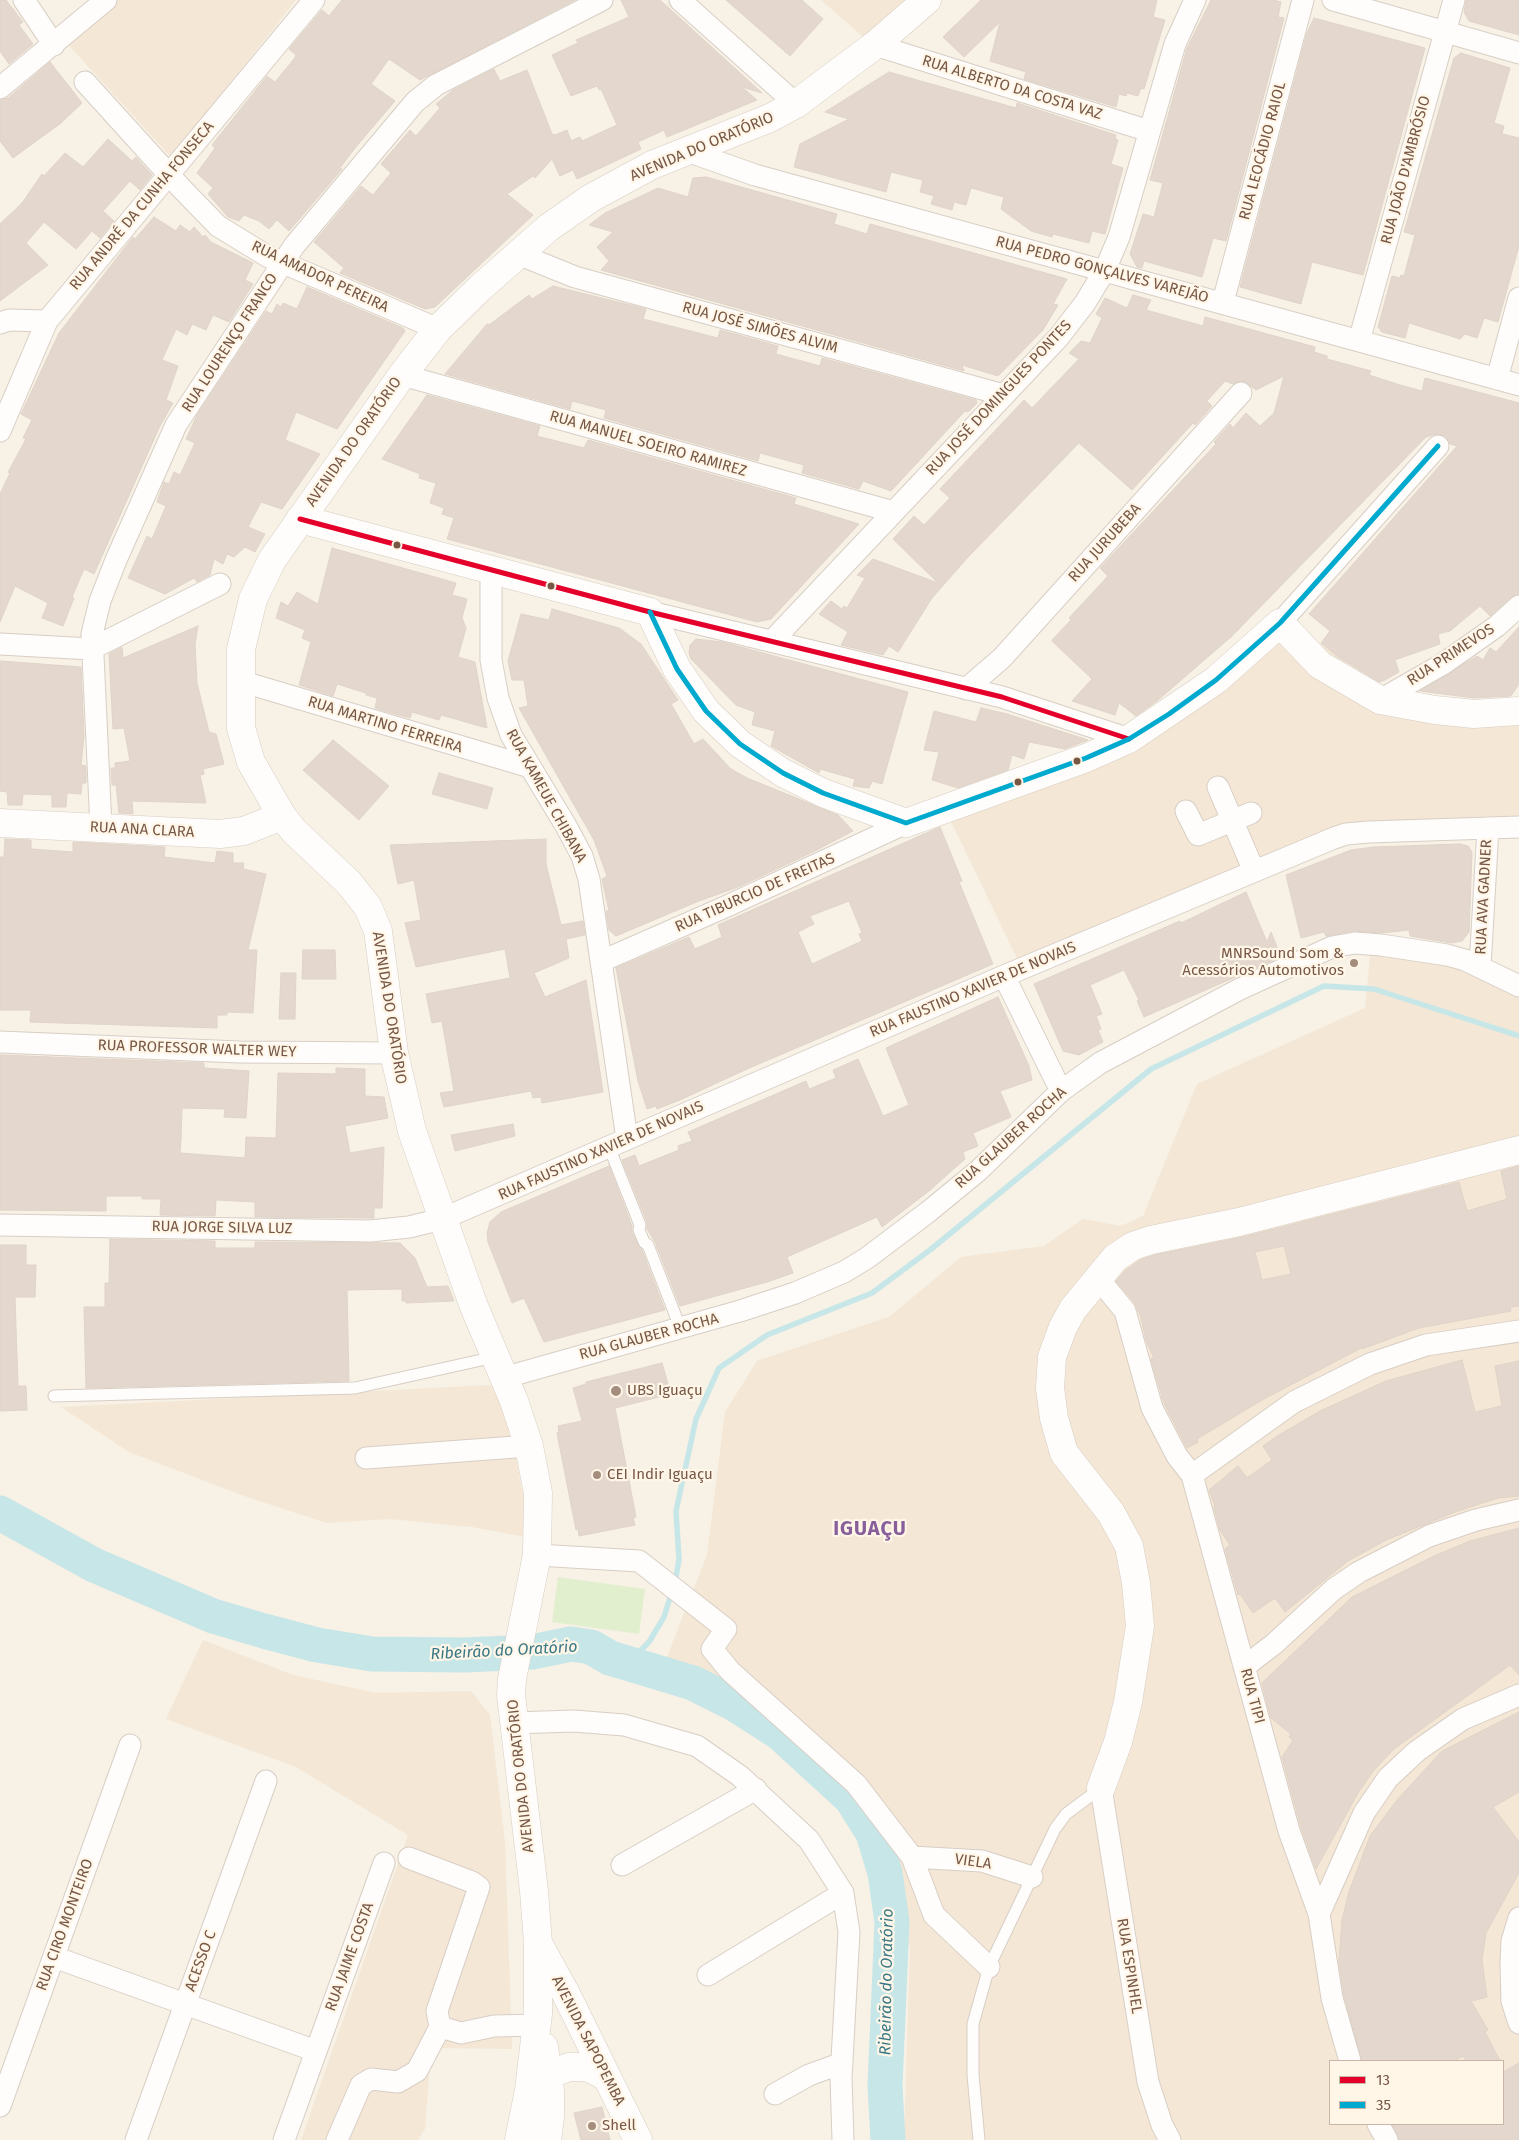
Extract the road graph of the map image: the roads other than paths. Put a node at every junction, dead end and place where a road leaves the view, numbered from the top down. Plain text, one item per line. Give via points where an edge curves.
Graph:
1 (24, 0) edge
2 (106, 0) edge
3 (314, 0) edge
4 (602, 0) edge
5 (680, 0) edge
6 (1195, 0) edge
7 (1303, 0) edge
8 (1333, 0) edge
9 (1454, 0) edge
10 (924, 2) edge
11 (1444, 33) junction
12 (54, 45) junction
13 (875, 45) junction
14 (1519, 53) edge
15 (85, 82) dead end
16 (0, 88) edge
17 (796, 104) junction
18 (1149, 131) junction
19 (687, 151) junction
20 (168, 174) junction
21 (518, 254) junction
22 (284, 262) junction
23 (1105, 270) junction
24 (1519, 298) edge
25 (1223, 302) junction
26 (47, 321) junction
27 (0, 323) edge
28 (438, 329) junction
29 (1359, 341) junction
30 (402, 376) junction
31 (1497, 379) junction
32 (1519, 385) edge
33 (1241, 393) dead end
34 (1004, 395) junction
35 (0, 430) edge
36 (1438, 446) dead end
37 (894, 512) junction
38 (300, 519) junction
39 (491, 571) junction
40 (220, 584) dead end
41 (1519, 606) edge
42 (650, 612) junction
43 (1280, 623) junction
44 (772, 641) junction
45 (0, 644) edge
46 (91, 649) junction
47 (240, 681) junction
48 (966, 689) junction
49 (1380, 700) junction
50 (1519, 711) edge
51 (1129, 740) junction
52 (530, 766) junction
53 (1218, 787) dead end
54 (1186, 811) dead end
55 (282, 816) junction
56 (1242, 817) junction
57 (0, 823) edge
58 (906, 823) junction
59 (1519, 826) edge
60 (101, 828) junction
61 (1488, 828) junction
62 (1254, 871) junction
63 (602, 961) junction
64 (1480, 967) junction
65 (1004, 976) junction
66 (1519, 986) edge
67 (0, 1042) edge
68 (394, 1053) junction
69 (1061, 1091) junction
70 (618, 1143) junction
71 (1519, 1150) edge
72 (442, 1219) junction
73 (0, 1225) edge
74 (1098, 1278) junction
75 (680, 1327) junction
76 (1519, 1331) edge
77 (499, 1367) junction
78 (54, 1396) dead end
79 (529, 1446) junction
80 (366, 1458) dead end
81 (1192, 1475) junction
82 (1519, 1510) edge
83 (536, 1563) junction
84 (1244, 1667) junction
85 (1519, 1695) edge
86 (513, 1723) junction
87 (130, 1745) dead end
88 (266, 1781) dead end
89 (1101, 1788) junction
90 (756, 1789) junction
91 (912, 1857) junction
92 (409, 1858) dead end
93 (384, 1863) dead end
94 (622, 1865) dead end
95 (1032, 1877) junction
96 (843, 1893) junction
97 (1319, 1914) junction
98 (1519, 1918) edge
99 (538, 1943) junction
100 (54, 1957) junction
101 (989, 1967) junction
102 (708, 1975) dead end
103 (185, 2004) junction
104 (538, 2019) junction
105 (1519, 2023) edge
106 (440, 2027) junction
107 (316, 2051) junction
108 (9, 2055) edge
109 (1350, 2060) edge
110 (842, 2063) junction
111 (605, 2076) junction
112 (539, 2082) junction
113 (775, 2094) dead end
114 (0, 2106) edge
115 (1379, 2125) edge
116 (136, 2140) edge
117 (284, 2140) edge
118 (336, 2140) edge
119 (519, 2140) edge
120 (547, 2140) edge
121 (638, 2140) edge
122 (843, 2140) edge
123 (979, 2140) edge
124 (1170, 2140) edge
125 (1387, 2140) edge

1 - 12 street
2 - 12 street
3 - 20 street, RUA ANDRÉ DA CUNHA FONSECA
4 - 22 street, RUA LOURENÇO FRANCO via 436,85 415,102
5 - 17 street
6 - 18 street, RUA JOSÉ DOMINGUES PONTES via 1175,44
7 - 25 street, RUA LEOCÁDIO RAIOL
8 - 11 street
9 - 11 street, RUA JOÃO D'AMBRÓSIO
10 - 13 main road, AVENIDA DO ORATÓRIO
11 - 14 street
11 - 29 street, RUA JOÃO D'AMBRÓSIO
12 - 16 street
13 - 17 main road, AVENIDA DO ORATÓRIO
13 - 18 street, RUA ALBERTO DA COSTA VAZ
15 - 20 street, RUA AMADOR PEREIRA
17 - 19 main road, AVENIDA DO ORATÓRIO via 770,118
18 - 23 street, RUA JOSÉ DOMINGUES PONTES via 1119,237
19 - 21 main road, AVENIDA DO ORATÓRIO via 652,165 591,198
19 - 23 street, RUA PEDRO GONÇALVES VAREJÃO via 755,175
20 - 22 street, RUA AMADOR PEREIRA via 218,226 267,256
20 - 26 street, RUA ANDRÉ DA CUNHA FONSECA
21 - 28 main road, AVENIDA DO ORATÓRIO
21 - 34 street, RUA JOSÉ SIMÕES ALVIM via 574,277
22 - 28 street, RUA AMADOR PEREIRA
22 - 46 street, RUA LOURENÇO FRANCO via 176,425 100,601
23 - 25 street, RUA PEDRO GONÇALVES VAREJÃO
23 - 34 street, RUA JOSÉ DOMINGUES PONTES via 1058,338
24 - 31 street
25 - 29 street, RUA PEDRO GONÇALVES VAREJÃO
26 - 27 street via 10,320
26 - 35 street, RUA ANDRÉ DA CUNHA FONSECA
28 - 30 main road, AVENIDA DO ORATÓRIO
29 - 31 street, RUA PEDRO GONÇALVES VAREJÃO
30 - 37 street, RUA MANUEL SOEIRO RAMIREZ
30 - 38 main road, AVENIDA DO ORATÓRIO
31 - 32 street, RUA PEDRO GONÇALVES VAREJÃO
33 - 48 street, RUA JURUBEBA via 1002,658
34 - 37 street, RUA JOSÉ DOMINGUES PONTES
36 - 43 street
37 - 44 street, RUA JOSÉ DOMINGUES PONTES
38 - 39 main road
38 - 47 main road, AVENIDA DO ORATÓRIO via 272,560 253,600 241,649
39 - 42 main road
39 - 52 street, RUA KAMEUE CHIBANA via 491,660 498,698 511,735
40 - 46 street
41 - 49 street, RUA PRIMEVOS via 1497,626 1443,664
42 - 44 street
42 - 58 main road via 677,669 706,711 740,744 784,773 823,793
43 - 49 main road via 1320,665
43 - 51 main road via 1216,680
44 - 48 street
45 - 46 street
46 - 60 street, RUA LOURENÇO FRANCO
47 - 52 street, RUA MARTINO FERREIRA
47 - 55 main road, AVENIDA DO ORATÓRIO via 242,728 251,762
48 - 51 street via 1002,697
49 - 50 main road via 1474,714
51 - 58 main road
52 - 63 street, RUA KAMEUE CHIBANA via 582,856 589,879
53 - 56 street
54 - 56 street via 1198,835
55 - 60 main road, RUA ANA CLARA via 244,831 220,834
55 - 68 main road, AVENIDA DO ORATÓRIO via 349,883 368,907 378,931
56 - 62 street
57 - 60 main road, RUA ANA CLARA
58 - 63 street, RUA TIBURCIO DE FREITAS
59 - 61 street, RUA FAUSTINO XAVIER DE NOVAIS
61 - 62 street, RUA FAUSTINO XAVIER DE NOVAIS via 1346,834
61 - 64 street, RUA AVA GADNER
62 - 65 street, RUA FAUSTINO XAVIER DE NOVAIS
63 - 70 street, RUA KAMEUE CHIBANA
64 - 66 street, RUA GLAUBER ROCHA
64 - 69 street, RUA GLAUBER ROCHA via 1447,955 1402,948 1355,943 1332,947 1240,989 1100,1063
65 - 69 street
65 - 70 street, RUA FAUSTINO XAVIER DE NOVAIS
67 - 68 street, RUA PROFESSOR WALTER WEY via 239,1052
68 - 72 main road, AVENIDA DO ORATÓRIO via 412,1131
69 - 75 street, RUA GLAUBER ROCHA via 978,1171 867,1258 844,1272 795,1293
70 - 72 street, RUA FAUSTINO XAVIER DE NOVAIS
70 - 75 lane via 639,1230
71 - 74 main road via 1239,1222 1151,1240 1126,1249
72 - 73 street, RUA JORGE SILVA LUZ via 370,1231
72 - 77 main road, AVENIDA DO ORATÓRIO
74 - 81 street via 1125,1311 1152,1408 1177,1456
74 - 89 main road via 1063,1327 1052,1357 1050,1388 1064,1453 1111,1513 1129,1546 1136,1583 1140,1626 1128,1702
75 - 77 street, RUA GLAUBER ROCHA
76 - 81 street via 1426,1345 1370,1364 1294,1402
77 - 78 lane via 355,1388
77 - 79 main road, AVENIDA DO ORATÓRIO
79 - 80 street
79 - 83 main road, AVENIDA DO ORATÓRIO via 538,1493
81 - 84 street, RUA TIPI
82 - 84 street via 1430,1536 1359,1572 1334,1589
83 - 86 main road, AVENIDA DO ORATÓRIO via 512,1679
83 - 91 street via 639,1561 674,1587 726,1629 712,1649 730,1671 856,1784
84 - 97 street, RUA TIPI via 1289,1831
85 - 97 street via 1463,1719 1417,1751 1388,1778 1364,1813
86 - 90 street via 545,1720 624,1726 676,1738 720,1760
86 - 99 main road, AVENIDA DO ORATÓRIO
87 - 100 street, RUA CIRO MONTEIRO
88 - 103 street, ACESSO C
89 - 95 lane via 1066,1814 1055,1829
89 - 124 street, RUA ESPINHEL via 1148,2082
90 - 94 street
90 - 96 street via 810,1840
91 - 95 street, VIELA via 982,1861
91 - 101 street via 934,1915
92 - 106 street via 478,1887 437,2011
93 - 107 street, RUA JAIME COSTA
95 - 101 lane
96 - 102 street
96 - 110 street via 849,1932
97 - 109 street, RUA TIPI via 1338,2027
98 - 105 street via 1512,1941 1511,1965 1512,2000
99 - 104 main road, AVENIDA DO ORATÓRIO
99 - 111 main road, AVENIDA SAPOPEMBA
100 - 103 street
100 - 108 street, RUA CIRO MONTEIRO
101 - 123 lane via 973,2024 973,2075
103 - 107 street
103 - 116 street, ACESSO C
104 - 106 street via 461,2032
104 - 112 main road, AVENIDA DO ORATÓRIO
106 - 118 street via 417,2071 398,2082 371,2079 361,2084
107 - 117 street, RUA JAIME COSTA
108 - 114 street, RUA CIRO MONTEIRO
110 - 113 street via 809,2075
110 - 122 street
111 - 112 main road via 577,2066
111 - 121 main road, AVENIDA SAPOPEMBA
112 - 119 main road
112 - 120 main road via 550,2117
115 - 125 street

